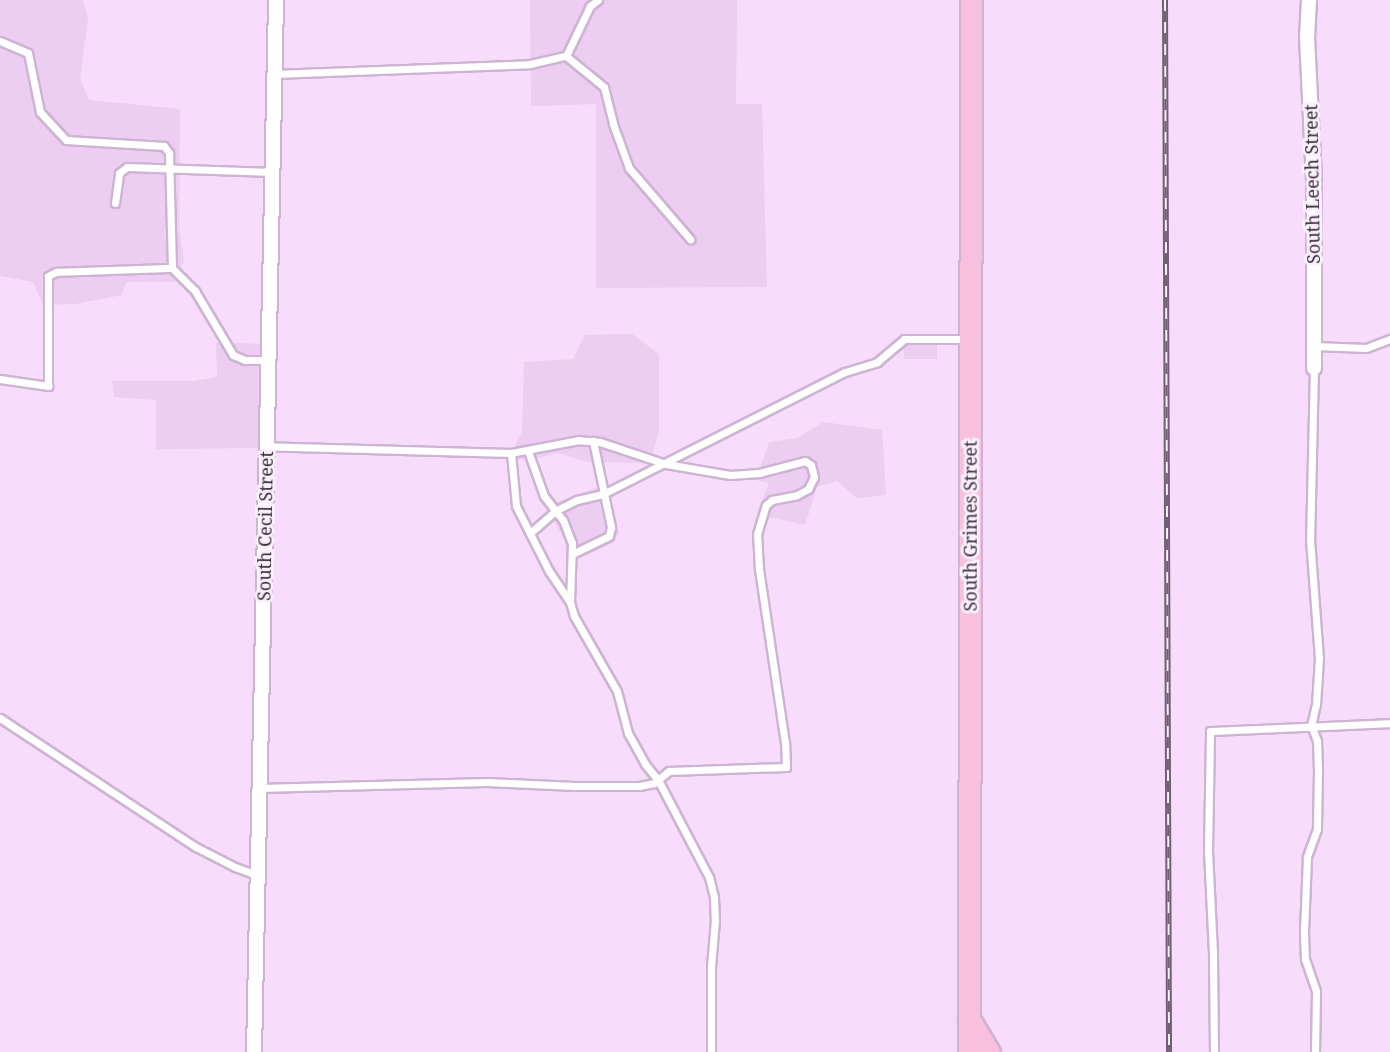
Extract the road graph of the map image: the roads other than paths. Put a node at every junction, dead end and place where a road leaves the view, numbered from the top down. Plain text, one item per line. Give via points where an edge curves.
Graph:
1 (276, 0) edge
2 (598, 0) edge
3 (971, 0) edge
4 (1309, 0) edge
5 (0, 41) edge
6 (566, 56) junction
7 (274, 75) junction
8 (169, 168) junction
9 (272, 172) junction
10 (115, 203) dead end
11 (690, 239) dead end
12 (172, 268) junction
13 (970, 339) junction
14 (1390, 339) edge
15 (1314, 346) junction
16 (268, 360) junction
17 (1314, 368) joint
18 (0, 379) edge
19 (593, 441) junction
20 (267, 446) junction
21 (528, 451) junction
22 (511, 453) junction
23 (661, 463) junction
24 (603, 494) junction
25 (555, 511) junction
26 (530, 533) junction
27 (572, 554) junction
28 (570, 602) junction
29 (0, 718) edge
30 (1390, 723) edge
31 (1311, 725) junction
32 (658, 780) junction
33 (259, 788) junction
34 (257, 875) junction
35 (969, 1018) junction
36 (254, 1052) edge
37 (711, 1052) edge
38 (955, 1052) edge
39 (969, 1052) edge
40 (989, 1052) edge
41 (1214, 1052) edge
42 (1315, 1052) edge

1 - 7 street, South Cecil Street
2 - 6 lane via 590,6
3 - 13 main road, South Grimes Street
4 - 15 street, South Leech Street
5 - 8 lane via 28,53 40,112 66,140 164,146 169,153
6 - 7 lane via 530,64
6 - 11 lane via 604,87 629,168
7 - 9 street, South Cecil Street
8 - 9 lane
8 - 10 lane via 127,167 119,173
8 - 12 lane
9 - 16 street, South Cecil Street
12 - 16 lane via 195,291 233,355 245,360
12 - 18 lane via 56,272 48,276 48,386
13 - 23 lane via 904,339 877,362 845,372
13 - 35 main road, South Grimes Street
14 - 15 lane via 1366,348
15 - 17 street, South Leech Street
16 - 20 street, South Cecil Street
17 - 31 lane via 1310,539 1319,658
19 - 21 lane
19 - 23 lane
19 - 24 lane
20 - 22 lane
20 - 33 street, South Cecil Street
21 - 22 lane
21 - 25 lane via 544,496
22 - 26 lane via 516,506
23 - 24 lane
23 - 32 lane via 730,475 759,473 805,461 811,465 814,477 808,489 766,504 758,534 759,570 786,767 669,771
24 - 25 lane via 577,500
24 - 27 lane via 611,527 609,536
25 - 26 lane
25 - 27 lane via 563,520
26 - 28 lane
27 - 28 lane
28 - 32 lane via 574,616 617,691 628,733
29 - 34 lane via 196,847
30 - 31 lane
31 - 41 lane via 1210,731 1208,850
31 - 42 lane via 1317,741 1317,829 1307,857 1304,932 1305,959 1316,991
32 - 33 lane via 639,786 487,782
32 - 37 lane via 709,877 714,897
33 - 34 street, South Cecil Street
34 - 36 street, South Cecil Street
35 - 38 main road
35 - 39 main road, South Grimes Street
35 - 40 main road

